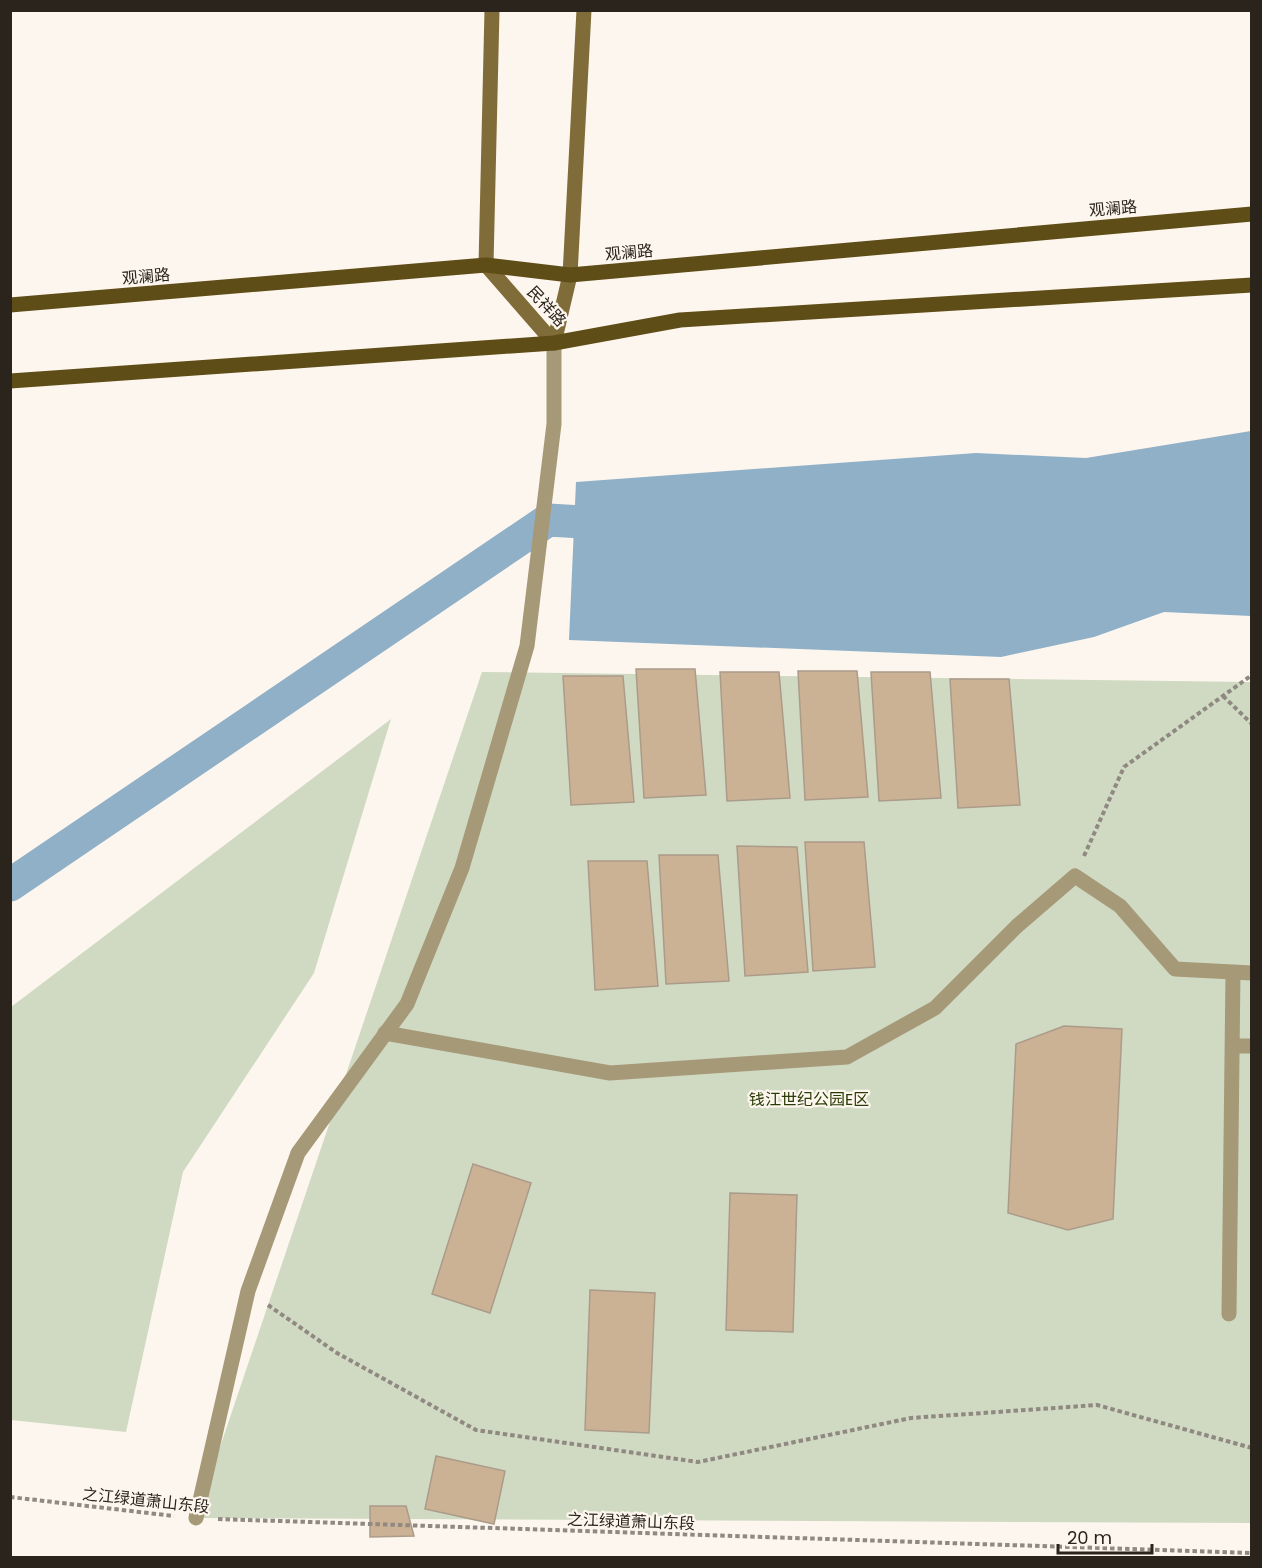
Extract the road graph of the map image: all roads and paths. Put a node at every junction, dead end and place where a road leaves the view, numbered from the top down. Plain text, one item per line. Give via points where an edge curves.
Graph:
1 (492, 10) edge
2 (584, 10) edge
3 (1251, 214) edge
4 (486, 265) junction
5 (570, 275) junction
6 (1251, 285) edge
7 (10, 305) edge
8 (554, 343) junction
9 (10, 381) edge
10 (1251, 675) edge
11 (1223, 696) junction
12 (1251, 724) edge
13 (1075, 876) junction
14 (1233, 972) junction
15 (1251, 973) edge
16 (385, 1033) junction
17 (1232, 1046) junction
18 (1251, 1046) edge
19 (248, 1291) junction
20 (1229, 1314) dead end
21 (1251, 1448) edge
22 (10, 1497) edge
23 (196, 1518) junction
24 (1251, 1553) edge

1 - 4 main road
2 - 5 main road, 民祥路
3 - 5 main road, 观澜路
4 - 5 main road, 观澜路
4 - 7 main road, 观澜路
4 - 8 main road, 民祥路
5 - 8 main road, 民祥路
6 - 8 main road via 680,320
8 - 9 main road
8 - 16 street via 554,424 527,646 462,868 407,1004
10 - 11 path
11 - 12 path
11 - 13 path via 1124,768
13 - 14 street via 1120,906 1175,969
13 - 16 street via 1017,926 935,1008 847,1058 610,1073
14 - 15 street
14 - 17 street
16 - 19 street via 298,1153
17 - 18 street
17 - 20 street
19 - 21 path via 337,1353 476,1431 698,1462 911,1418 1097,1405
19 - 23 street
22 - 23 path, 之江绿道萧山东段
23 - 24 path, 之江绿道萧山东段

